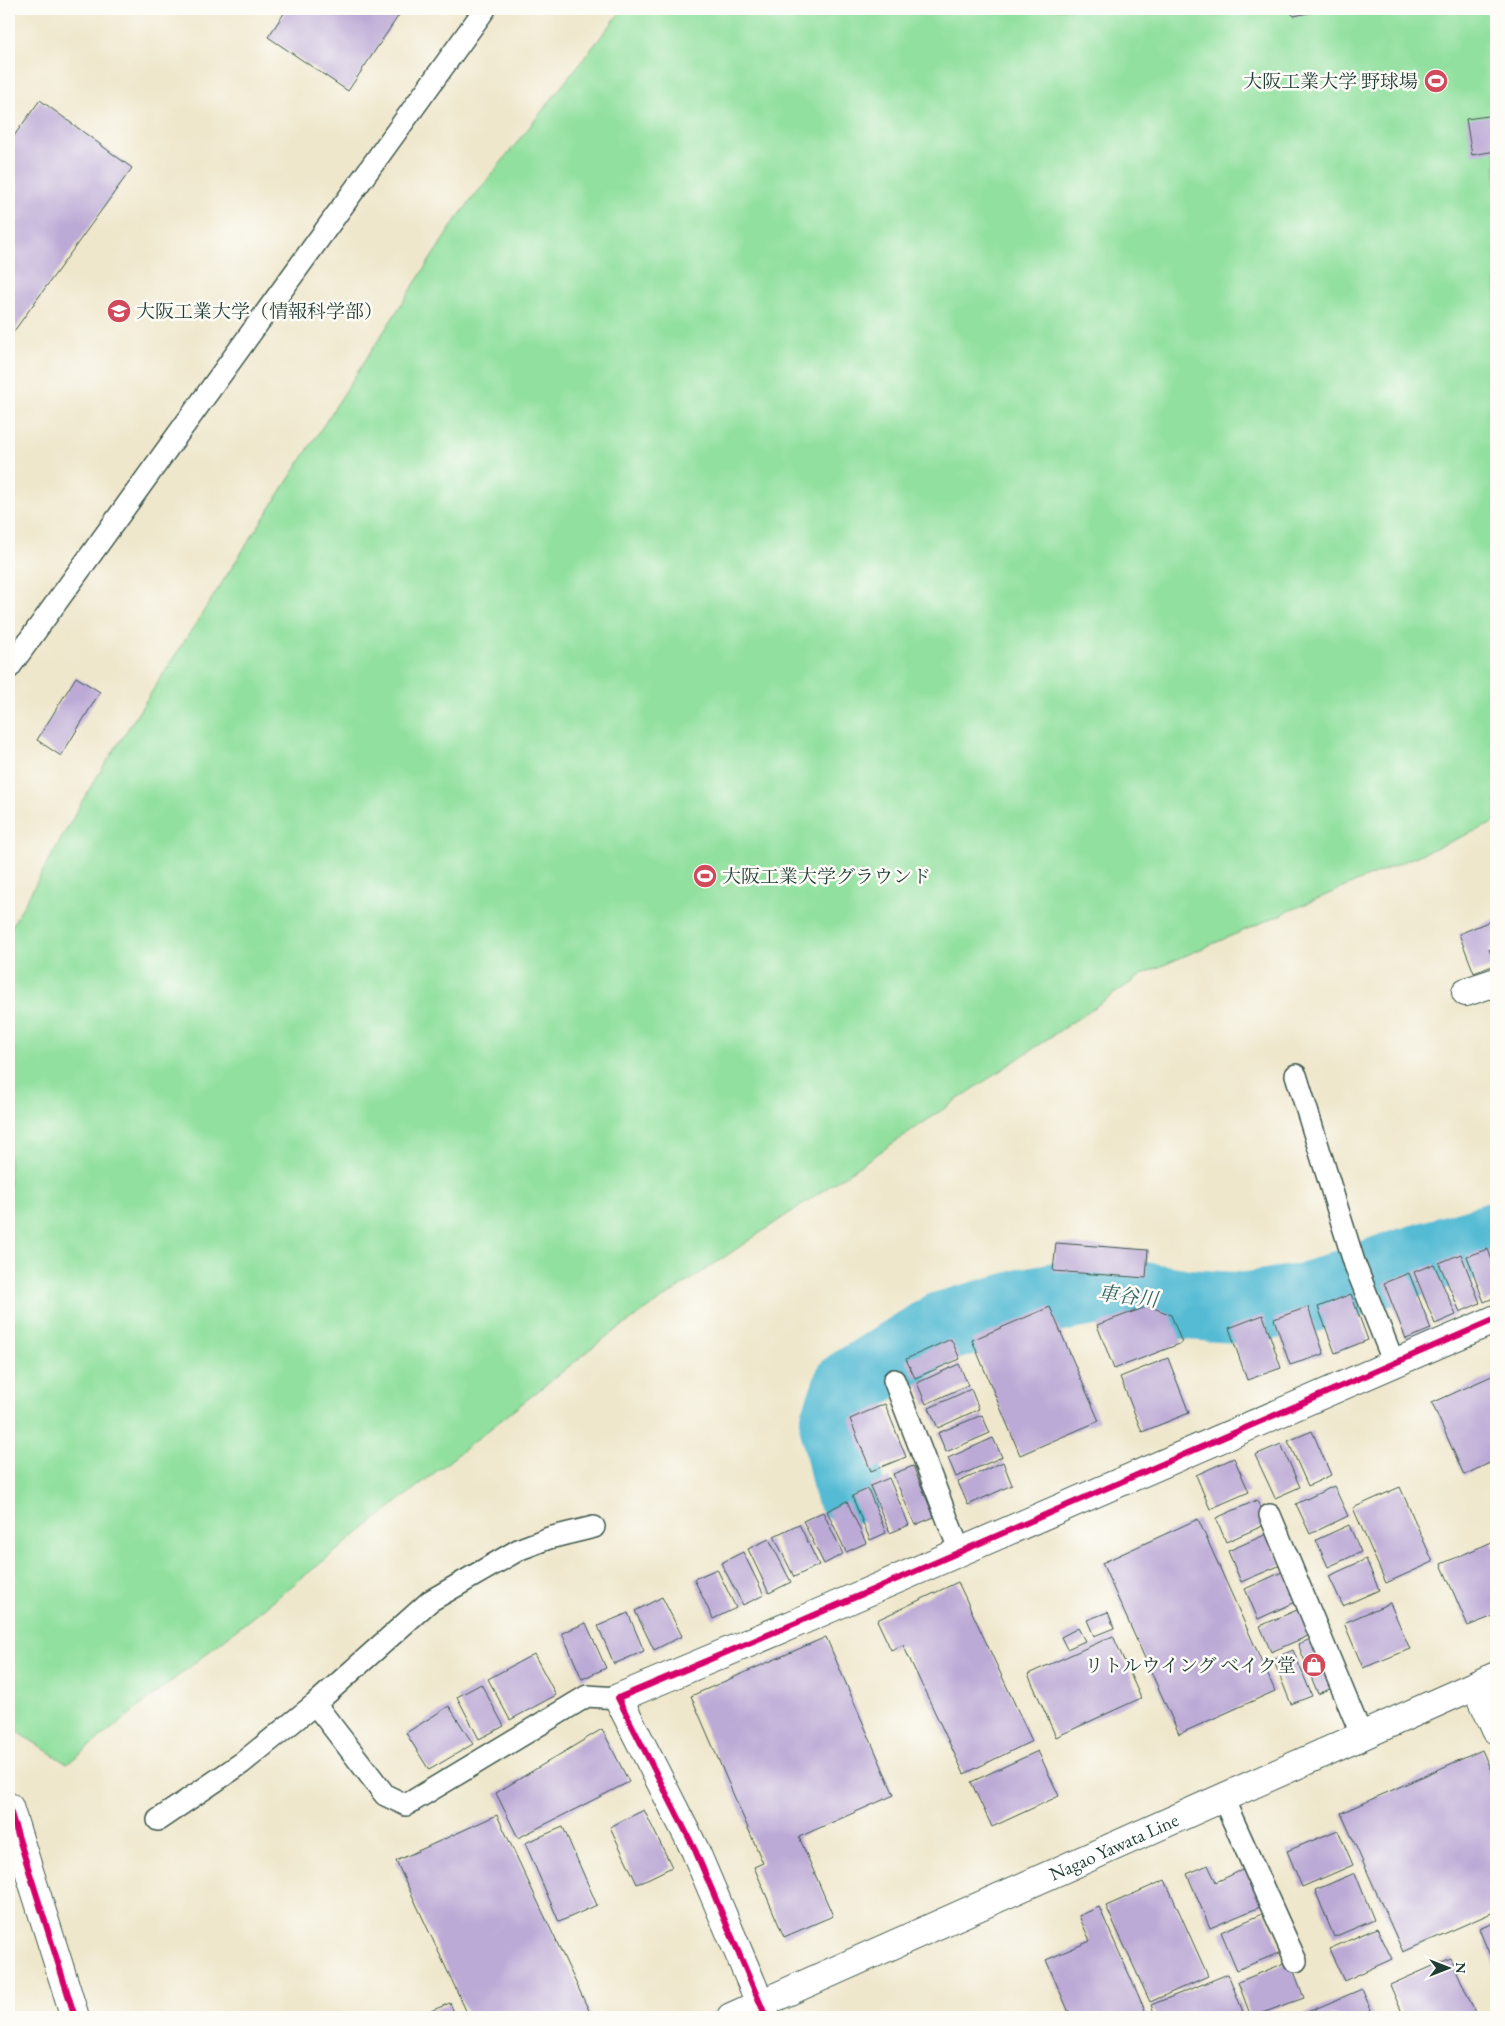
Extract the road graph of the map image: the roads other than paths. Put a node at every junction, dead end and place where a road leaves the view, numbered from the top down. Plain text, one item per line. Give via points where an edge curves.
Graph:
1 (485, 9) edge
2 (9, 668) edge
3 (1496, 982) edge
4 (1466, 992) dead end
5 (1296, 1075) dead end
6 (1496, 1319) edge
7 (1394, 1363) junction
8 (894, 1380) dead end
9 (1270, 1515) dead end
10 (594, 1526) dead end
11 (960, 1552) junction
12 (1486, 1680) edge
13 (618, 1698) junction
14 (315, 1704) junction
15 (1496, 1730) edge
16 (1361, 1734) junction
17 (1222, 1796) junction
18 (9, 1807) edge
19 (158, 1820) dead end
20 (1296, 1961) dead end
21 (763, 2011) edge
22 (75, 2017) edge
23 (731, 2017) edge

1 - 2 lane
3 - 4 street
5 - 7 lane via 1355,1265
6 - 7 street
7 - 11 street
8 - 11 lane
9 - 16 lane
10 - 14 lane via 520,1549 430,1601
11 - 13 street
12 - 15 street
12 - 16 street, Nagao Yawata Line
13 - 14 lane via 587,1696 406,1805 385,1795
13 - 21 street via 695,1850
14 - 19 lane via 236,1768
16 - 17 street, Nagao Yawata Line
17 - 20 lane
17 - 21 street, Nagao Yawata Line
18 - 22 street
21 - 23 street, Nagao Yawata Line

